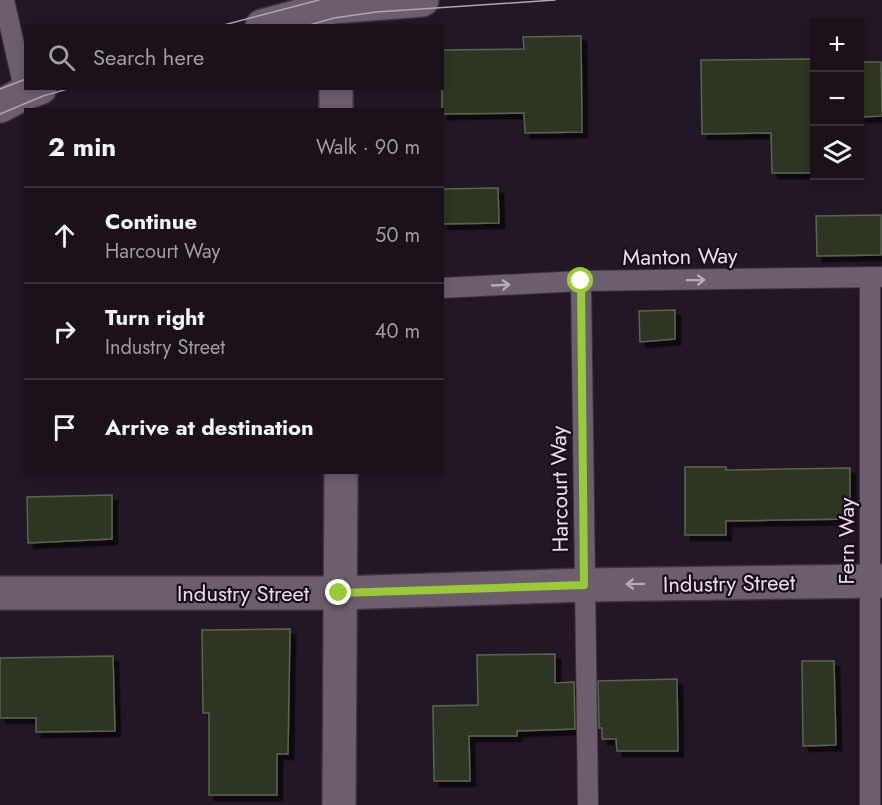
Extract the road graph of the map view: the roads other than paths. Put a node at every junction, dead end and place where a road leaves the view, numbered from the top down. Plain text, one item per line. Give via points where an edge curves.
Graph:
1 (4, 0) edge
2 (422, 0) edge
3 (333, 11) edge
4 (271, 24) edge
5 (336, 90) edge
6 (22, 96) edge
7 (336, 108) edge
8 (876, 277) edge
9 (581, 281) junction
10 (444, 288) edge
11 (341, 474) edge
12 (876, 581) edge
13 (584, 585) junction
14 (0, 593) edge
15 (339, 593) junction
16 (339, 805) edge
17 (588, 805) edge
18 (870, 805) edge

1 - 6 lane
2 - 3 street
3 - 4 street
5 - 7 street
9 -> 8 lane, Manton Way
8 - 12 lane, Fern Way
10 -> 9 lane, Manton Way
9 - 13 lane, Harcourt Way
11 - 15 street
12 -> 13 street, Industry Street
12 - 18 lane, Fern Way
13 - 15 street, Industry Street
13 - 17 lane, Harcourt Way
14 - 15 street, Industry Street
15 - 16 street

